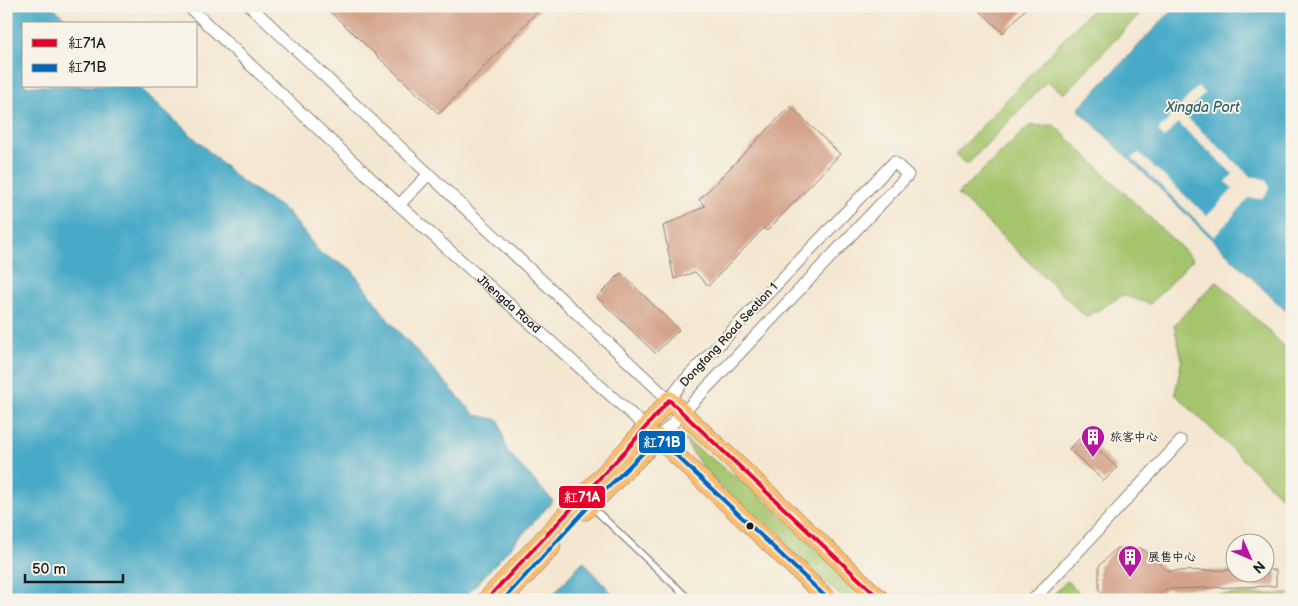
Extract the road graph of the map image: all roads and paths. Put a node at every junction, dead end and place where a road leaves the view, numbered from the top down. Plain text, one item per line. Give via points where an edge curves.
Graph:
1 (188, 6) edge
2 (250, 6) edge
3 (428, 174) junction
4 (399, 205) junction
5 (669, 400) junction
6 (683, 413) junction
7 (652, 433) junction
8 (1181, 441) dead end
9 (590, 505) junction
10 (486, 600) edge
11 (503, 600) edge
12 (690, 600) edge
13 (829, 600) edge
14 (881, 600) edge
15 (1033, 600) edge

1 - 4 street, Jhengda Road
2 - 3 street
3 - 4 street
3 - 5 street
4 - 7 street, Jhengda Road
5 - 6 main road
5 - 6 street, Dongfang Road Section 1 via 894,162 908,175
5 - 7 main road, Dongfang Road Section 1
6 - 7 street, Dongfang Road Section 1
6 - 14 main road
7 - 9 main road, Dongfang Road Section 1
7 - 10 main road, Dongfang Road Section 1
7 - 13 main road, Jhengda Road
8 - 15 street
9 - 11 main road, Dongfang Road Section 1
9 - 12 lane

